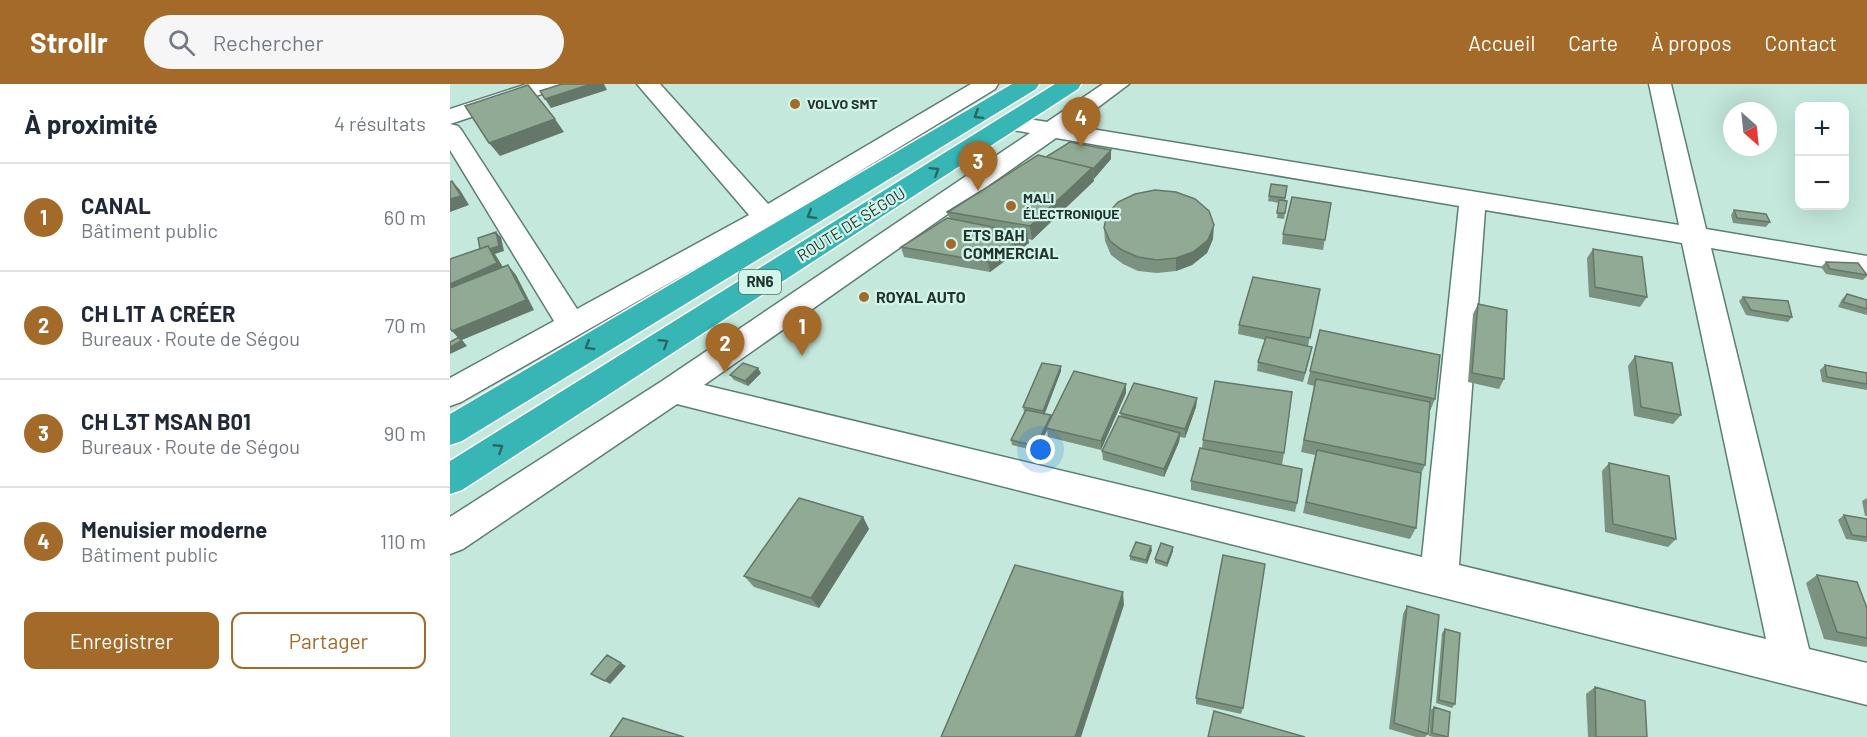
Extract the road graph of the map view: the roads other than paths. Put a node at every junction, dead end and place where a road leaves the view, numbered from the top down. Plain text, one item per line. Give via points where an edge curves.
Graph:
1 (549, 84) edge
2 (648, 84) edge
3 (987, 84) edge
4 (1028, 84) edge
5 (1070, 84) edge
6 (1118, 84) edge
7 (1660, 84) edge
8 (450, 117) edge
9 (1011, 123) junction
10 (1052, 130) junction
11 (450, 131) edge
12 (1473, 200) junction
13 (774, 224) junction
14 (1696, 236) junction
15 (1867, 265) edge
16 (572, 325) junction
17 (673, 390) junction
18 (450, 393) edge
19 (450, 431) edge
20 (450, 479) edge
21 (450, 537) edge
22 (1438, 579) junction
23 (1792, 666) junction
24 (1867, 684) edge

1 - 8 street
2 - 13 street
3 - 13 street
4 -> 13 highway, ROUTE DE SÉGOU / RN6
5 - 9 highway, ROUTE DE SÉGOU / RN6
6 - 10 street
7 - 14 street
9 - 10 street
20 -> 9 highway, ROUTE DE SÉGOU / RN6
10 - 12 street
10 - 17 street
11 - 16 street
12 - 14 street
12 - 22 street
13 - 16 street
13 -> 19 highway, ROUTE DE SÉGOU / RN6
14 - 15 street
14 - 23 street
16 - 18 street
17 - 21 street
17 - 22 street
22 - 23 street
23 - 24 street

